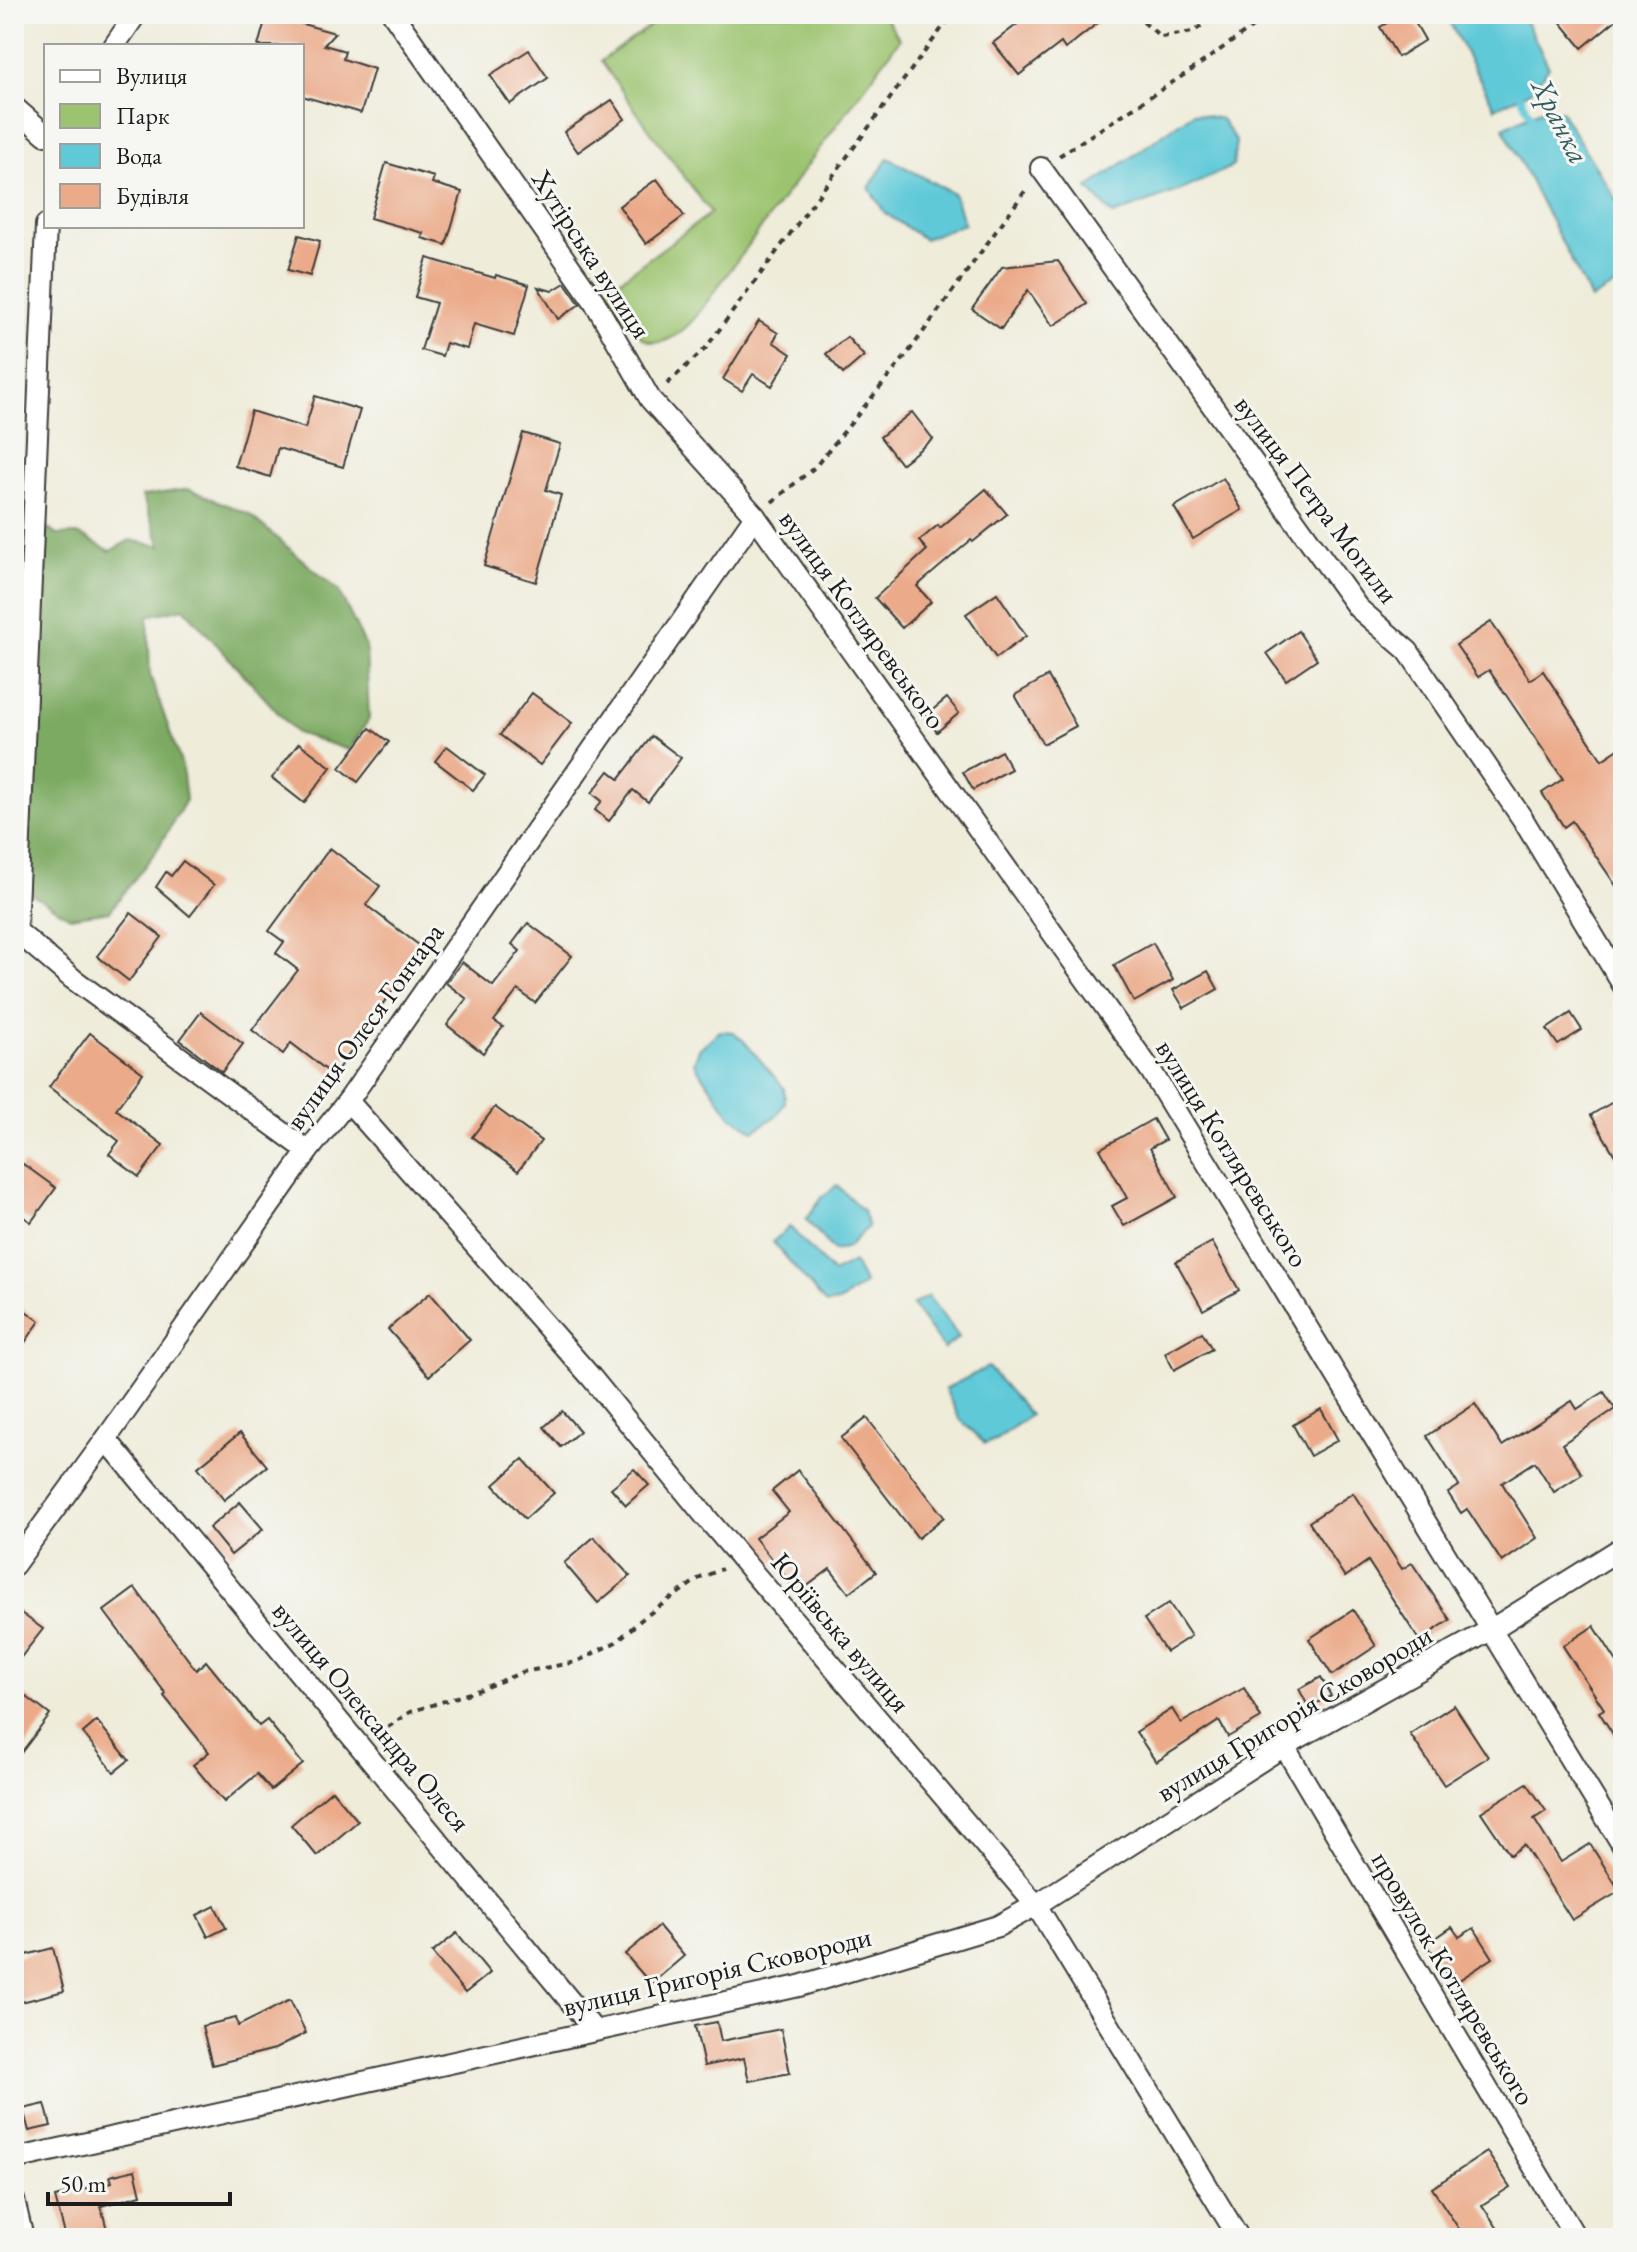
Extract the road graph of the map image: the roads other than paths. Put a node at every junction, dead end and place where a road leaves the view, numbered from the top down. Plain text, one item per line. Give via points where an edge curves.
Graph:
1 (136, 14) edge
2 (393, 14) edge
3 (115, 44) edge
4 (14, 107) edge
5 (44, 133) edge
6 (1041, 168) road end
7 (46, 228) edge
8 (755, 516) junction
9 (15, 932) edge
10 (1623, 985) edge
11 (348, 1101) junction
12 (308, 1151) junction
13 (106, 1439) junction
14 (1623, 1547) edge
15 (14, 1565) edge
16 (1492, 1629) junction
17 (1284, 1746) junction
18 (1623, 1846) edge
19 (1036, 1905) junction
20 (594, 2030) junction
21 (14, 2159) edge
22 (14, 2200) edge
23 (23, 2238) edge
24 (1239, 2238) edge
25 (1576, 2238) edge

1 - 3 street
2 - 8 street, Хутірська вулиця via 594,301 650,399
4 - 5 street
6 - 10 street, вулиця Петра Могили via 1358,608 1408,651 1522,818
7 - 9 street
8 - 11 street, вулиця Олеся Гончара
8 - 16 street, вулиця Котляревського via 1151,1071
9 - 12 street
11 - 12 street, вулиця Олеся Гончара
11 - 19 street, Юріївська вулиця via 591,1377
12 - 13 street, вулиця Олеся Гончара
13 - 15 street, вулиця Олеся Гончара
13 - 20 street, вулиця Олександра Олеся
14 - 16 street, вулиця Григорія Сковороди
16 - 17 street, вулиця Григорія Сковороди
16 - 18 street, вулиця Котляревського
17 - 19 street, вулиця Григорія Сковороди
17 - 25 street, провулок Котляревського
19 - 20 street, вулиця Григорія Сковороди via 998,1926 799,1986
19 - 24 street, Юріївська вулиця
20 - 21 street, вулиця Григорія Сковороди
22 - 23 street

